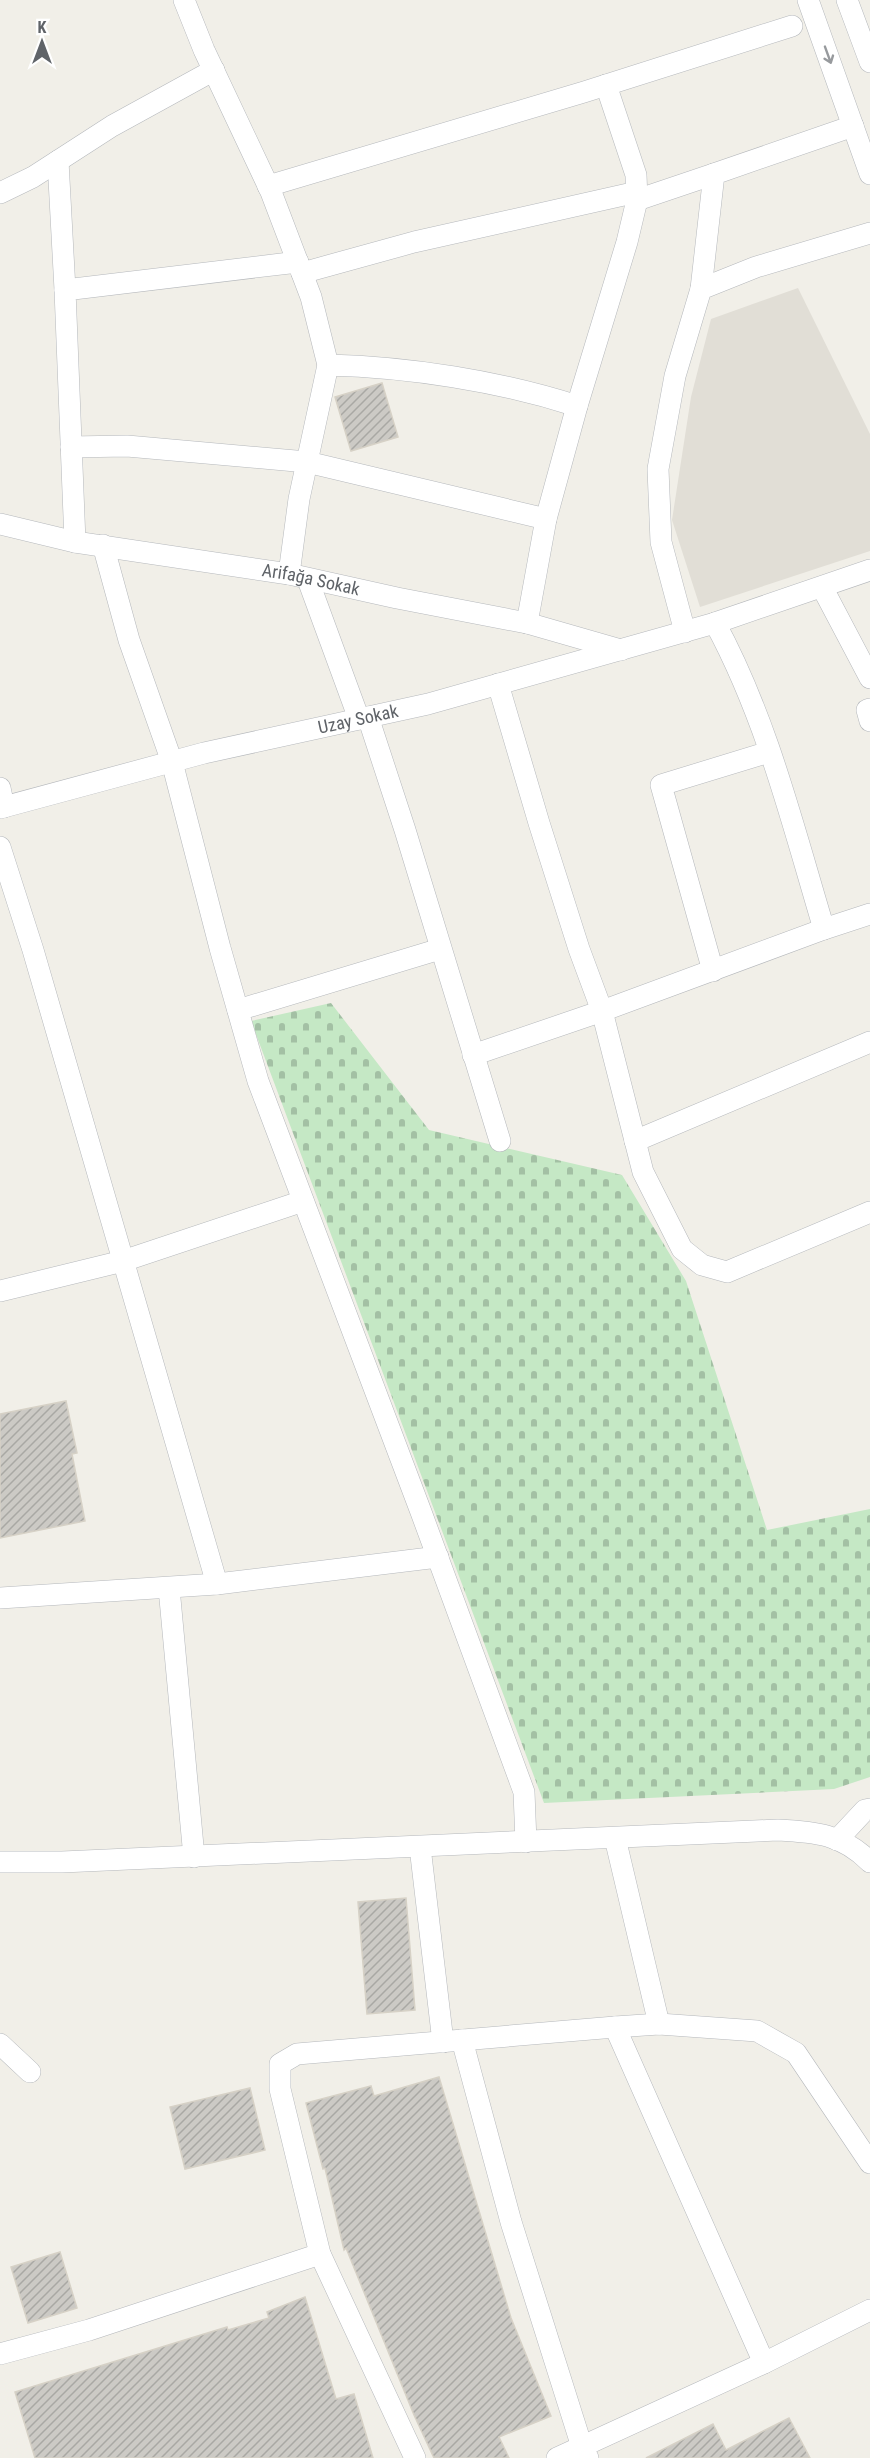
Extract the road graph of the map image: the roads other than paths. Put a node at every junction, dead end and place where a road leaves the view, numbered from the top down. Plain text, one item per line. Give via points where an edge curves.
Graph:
1 (184, 0) edge
2 (808, 0) edge
3 (847, 0) edge
4 (792, 26) dead end
5 (870, 62) edge
6 (214, 70) junction
7 (606, 85) junction
8 (853, 126) junction
9 (58, 160) junction
10 (714, 174) junction
11 (870, 174) edge
12 (268, 186) junction
13 (0, 193) edge
14 (637, 196) junction
15 (870, 233) edge
16 (300, 268) junction
17 (701, 289) junction
18 (65, 290) junction
19 (328, 365) junction
20 (577, 406) junction
21 (71, 447) junction
22 (307, 462) junction
23 (546, 519) junction
24 (0, 524) edge
25 (75, 542) junction
26 (103, 545) junction
27 (870, 570) edge
28 (298, 577) junction
29 (822, 587) junction
30 (527, 623) junction
31 (716, 623) junction
32 (685, 632) junction
33 (621, 650) junction
34 (870, 678) edge
35 (498, 684) junction
36 (870, 709) edge
37 (364, 718) junction
38 (870, 721) edge
39 (769, 752) junction
40 (172, 762) junction
41 (2, 801) edge
42 (0, 847) edge
43 (870, 914) edge
44 (824, 929) junction
45 (440, 949) junction
46 (713, 971) junction
47 (238, 1010) junction
48 (602, 1011) junction
49 (870, 1042) edge
50 (473, 1055) junction
51 (500, 1141) dead end
52 (635, 1141) junction
53 (303, 1201) junction
54 (870, 1212) edge
55 (123, 1261) junction
56 (0, 1291) edge
57 (438, 1557) junction
58 (217, 1584) junction
59 (169, 1588) junction
60 (0, 1598) edge
61 (870, 1809) edge
62 (615, 1838) junction
63 (837, 1840) junction
64 (526, 1842) junction
65 (420, 1847) junction
66 (194, 1857) junction
67 (0, 1862) edge
68 (870, 1862) edge
69 (659, 2024) junction
70 (615, 2027) junction
71 (453, 2041) junction
72 (0, 2044) edge
73 (30, 2072) dead end
74 (870, 2163) edge
75 (320, 2254) junction
76 (870, 2310) edge
77 (0, 2354) edge
78 (764, 2363) junction
79 (585, 2452) edge
80 (415, 2458) edge
81 (557, 2458) edge

1 - 6 street
2 -> 8 street
3 - 5 street
4 - 7 street
6 - 9 street
6 - 12 street
7 - 12 street
7 - 14 street via 636,175
8 - 10 street
8 - 11 street
9 - 13 street
9 - 18 street
10 - 14 street
10 - 17 street
12 - 16 street
14 - 16 street
14 - 20 street via 627,242
15 - 17 street via 756,267
16 - 18 street
16 - 19 street
17 - 32 street via 675,376 658,469 661,542
18 - 21 street
19 - 20 street via 378,366 532,392
19 - 22 street
20 - 23 street
21 - 22 street via 127,446
21 - 25 street
22 - 23 street
22 - 28 street via 299,499
23 - 30 street
24 - 25 street, Arifağa Sokak
25 - 26 street, Arifağa Sokak
26 - 28 street, Arifağa Sokak
26 - 40 street via 129,640
27 - 29 street, Uzay Sokak
28 - 30 street, Arifağa Sokak
28 - 37 street
29 - 31 street, Uzay Sokak
29 - 34 street
30 - 33 street, Arifağa Sokak
31 - 32 street, Uzay Sokak
31 - 39 street via 753,703
32 - 33 street, Uzay Sokak
33 - 35 street, Uzay Sokak
35 - 37 street, Uzay Sokak
35 - 48 street via 542,834
36 - 38 street
37 - 40 street, Uzay Sokak
37 - 45 street via 405,830
39 - 44 street
39 - 46 street via 661,785
40 - 41 street, Uzay Sokak
40 - 47 street
42 - 55 street
43 - 44 street
44 - 46 street
45 - 47 street
45 - 50 street
46 - 48 street
47 - 53 street via 258,1082
48 - 50 street
48 - 52 street
49 - 52 street
50 - 51 street
52 - 54 street via 643,1172 682,1249 702,1264 727,1272
53 - 55 street
53 - 57 street
55 - 56 street
55 - 58 street
57 - 58 street
57 - 64 street via 524,1792
58 - 59 street
59 - 60 street
59 - 66 street
61 - 63 street
62 - 63 street via 778,1830 826,1834
62 - 64 street
62 - 69 street
63 - 68 street via 858,1850
64 - 65 street
65 - 66 street
65 - 71 street
66 - 67 street
69 - 70 street
69 - 74 street via 757,2031 796,2053
70 - 71 street
70 - 78 street
71 - 75 street via 297,2054 280,2064 280,2089
71 - 79 street
72 - 73 street
75 - 77 street via 89,2330
75 - 80 street
76 - 78 street
78 - 79 street
79 - 81 street

